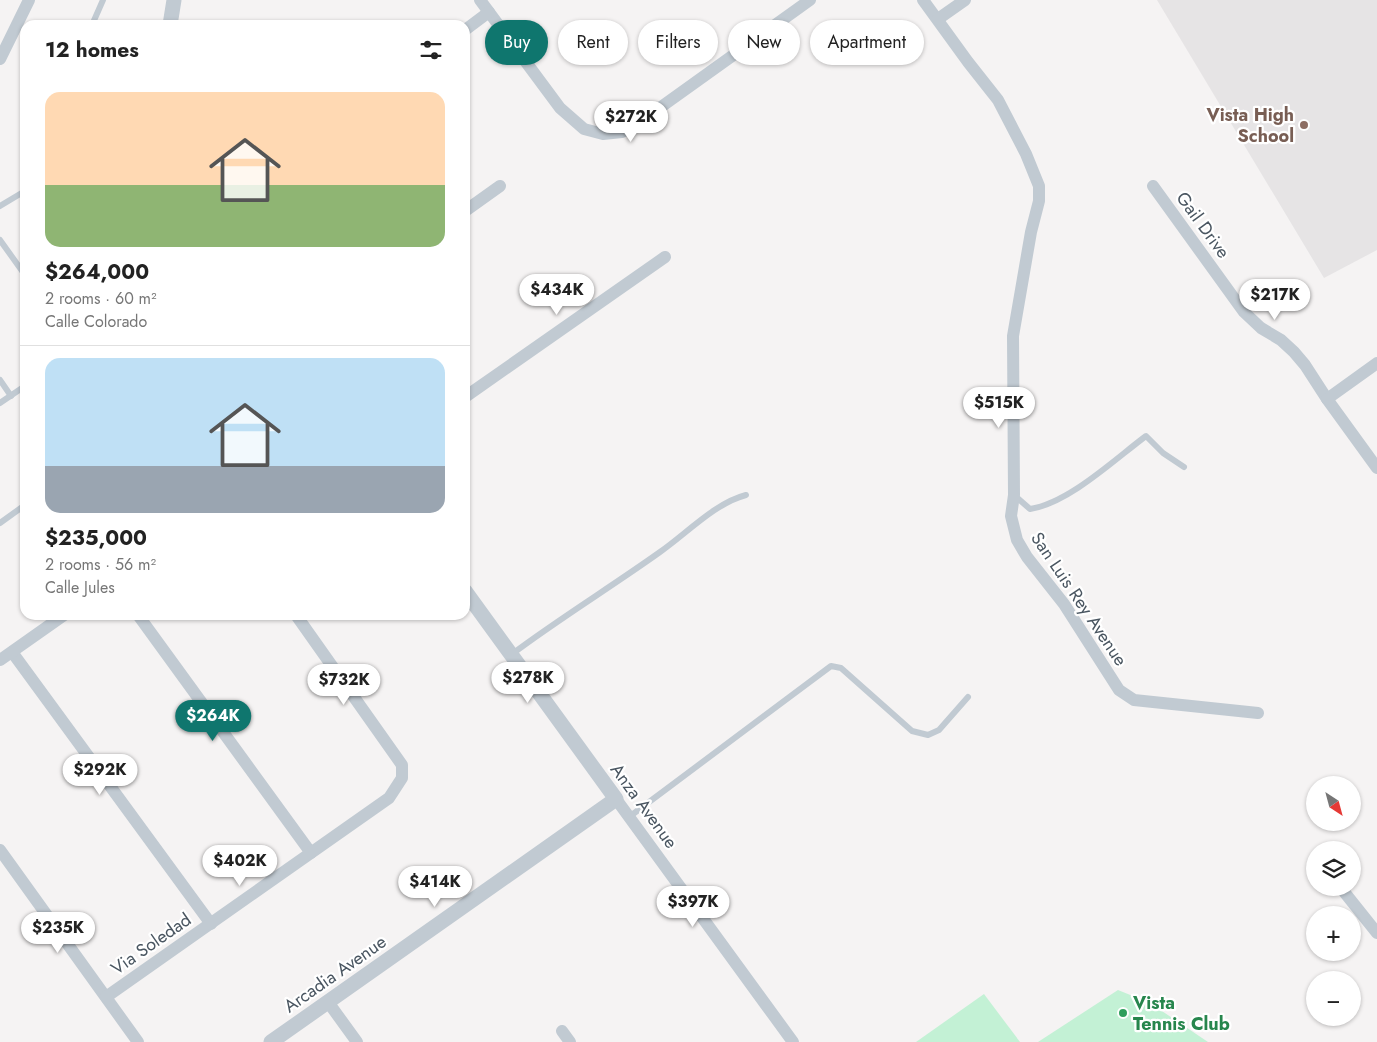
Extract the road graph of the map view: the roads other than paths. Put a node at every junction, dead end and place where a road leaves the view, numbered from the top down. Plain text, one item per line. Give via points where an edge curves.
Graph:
1 (30, 0) edge
2 (103, 0) edge
3 (174, 0) edge
4 (480, 0) edge
5 (810, 0) edge
6 (923, 0) edge
7 (965, 0) edge
8 (489, 12) junction
9 (938, 19) junction
10 (94, 20) edge
11 (171, 20) edge
12 (470, 26) edge
13 (0, 59) edge
14 (500, 186) dead end
15 (1153, 186) dead end
16 (20, 194) edge
17 (0, 206) edge
18 (470, 207) edge
19 (0, 240) edge
20 (665, 257) dead end
21 (20, 268) edge
22 (1377, 363) edge
23 (0, 380) edge
24 (20, 390) edge
25 (470, 394) edge
26 (11, 396) junction
27 (1327, 399) junction
28 (0, 404) edge
29 (1184, 467) dead end
30 (1377, 468) edge
31 (1014, 495) junction
32 (746, 496) dead end
33 (20, 509) edge
34 (0, 523) edge
35 (470, 598) edge
36 (57, 620) edge
37 (142, 620) edge
38 (300, 620) edge
39 (12, 652) junction
40 (511, 655) junction
41 (0, 660) edge
42 (968, 697) dead end
43 (1258, 713) dead end
44 (616, 799) junction
45 (629, 817) junction
46 (0, 850) edge
47 (311, 853) junction
48 (1347, 896) edge
49 (211, 924) junction
50 (1377, 933) edge
51 (106, 997) junction
52 (328, 1002) junction
53 (562, 1031) dead end
54 (138, 1042) edge
55 (271, 1042) edge
56 (357, 1042) edge
57 (570, 1042) edge
58 (793, 1042) edge

1 - 13 street
2 - 10 lane
3 - 11 street
4 - 8 street
5 - 8 street via 640,122 622,132 603,134 584,129 560,108
6 - 9 street, San Luis Rey Avenue
7 - 9 street
8 - 12 street
9 - 31 street, San Luis Rey Avenue via 998,100 1039,186 1039,201 1013,336
14 - 18 street
15 - 27 street, Gail Drive via 1244,312 1294,352
16 - 17 lane
19 - 21 lane
20 - 25 street
22 - 27 street
23 - 26 lane
24 - 26 lane
26 - 28 lane
27 - 30 street, Gail Drive
29 - 31 lane via 1146,436 1101,472 1051,503 1030,509
31 - 43 street, San Luis Rey Avenue via 1011,516 1017,540 1027,558 1064,604 1119,690 1134,700
32 - 40 lane via 734,498 716,510
33 - 34 lane
35 - 40 street, Anza Avenue
36 - 39 street
37 - 47 street
38 - 47 street, Via Soledad via 402,765 402,778 389,798
39 - 41 street
39 - 49 street
40 - 44 street, Anza Avenue
42 - 45 lane via 939,730 928,735 912,731 841,668 832,666
44 - 45 street, Anza Avenue
44 - 52 street, Arcadia Avenue
45 - 58 street, Anza Avenue
46 - 51 street
47 - 49 street, Via Soledad
48 - 50 street
49 - 51 street, Via Soledad
51 - 54 street
52 - 55 street, Arcadia Avenue
52 - 56 street
53 - 57 street

